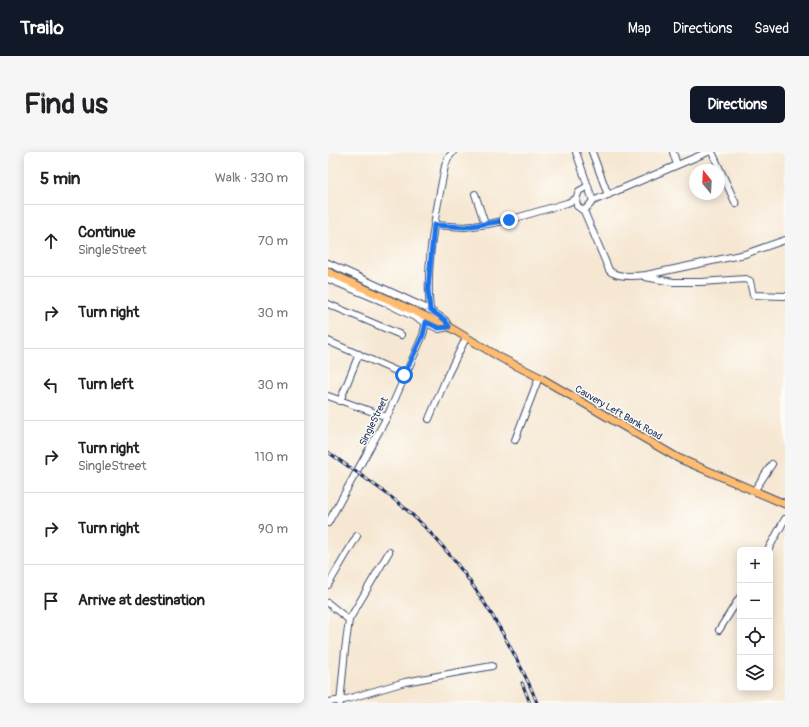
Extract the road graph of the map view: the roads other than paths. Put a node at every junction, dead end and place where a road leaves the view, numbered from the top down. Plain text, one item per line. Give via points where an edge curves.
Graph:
1 (453, 152) edge
2 (576, 152) edge
3 (592, 152) edge
4 (673, 152) edge
5 (708, 152) edge
6 (712, 152) edge
7 (677, 165) junction
8 (588, 186) junction
9 (475, 194) dead end
10 (608, 195) junction
11 (576, 199) junction
12 (593, 200) junction
13 (736, 204) dead end
14 (584, 211) junction
15 (485, 224) junction
16 (434, 225) junction
17 (785, 240) edge
18 (328, 263) edge
19 (328, 272) edge
20 (639, 276) junction
21 (328, 279) edge
22 (785, 296) edge
23 (328, 304) edge
24 (430, 310) junction
25 (426, 322) junction
26 (449, 327) junction
27 (401, 335) dead end
28 (466, 338) junction
29 (328, 341) edge
30 (359, 354) junction
31 (404, 375) junction
32 (539, 377) junction
33 (328, 396) edge
34 (340, 401) junction
35 (387, 418) junction
36 (429, 419) dead end
37 (515, 440) dead end
38 (772, 464) dead end
39 (756, 488) junction
40 (785, 504) edge
41 (785, 519) edge
42 (328, 524) edge
43 (357, 536) dead end
44 (770, 547) edge
45 (389, 552) dead end
46 (328, 586) edge
47 (328, 603) edge
48 (737, 603) edge
49 (349, 620) junction
50 (719, 630) dead end
51 (492, 666) dead end
52 (340, 701) edge
53 (328, 702) edge

1 - 16 street via 445,166
2 - 8 street
3 - 10 street
4 - 7 street
5 - 7 street
6 - 13 street
7 - 10 street
8 - 11 street via 579,190
8 - 12 street
9 - 15 street
10 - 12 street
11 - 14 street via 577,206
11 - 15 street via 509,220
12 - 14 street
14 - 20 street via 610,272
15 - 16 street via 465,227
16 - 24 street via 428,289
17 - 20 street via 746,254
18 - 24 street
19 - 26 main road, Cauvery Left Bank Road
20 - 22 street via 673,282 746,279 750,282 753,296
21 - 25 street
23 - 27 street
24 - 26 street via 445,320
25 - 26 street via 439,328
25 - 31 street, SingleStreet via 423,335
26 - 28 main road, Cauvery Left Bank Road
28 - 32 main road, Cauvery Left Bank Road
28 - 36 street
29 - 30 street
30 - 31 street
30 - 34 street
31 - 35 street, SingleStreet
32 - 37 street
32 - 39 main road, Cauvery Left Bank Road via 678,458
33 - 34 street
34 - 35 street
35 - 42 street, SingleStreet
38 - 39 street
39 - 40 main road, Cauvery Left Bank Road
41 - 44 street
43 - 46 street
45 - 49 street
47 - 49 street
48 - 50 street
49 - 52 street
51 - 52 street via 405,682
52 - 53 street

